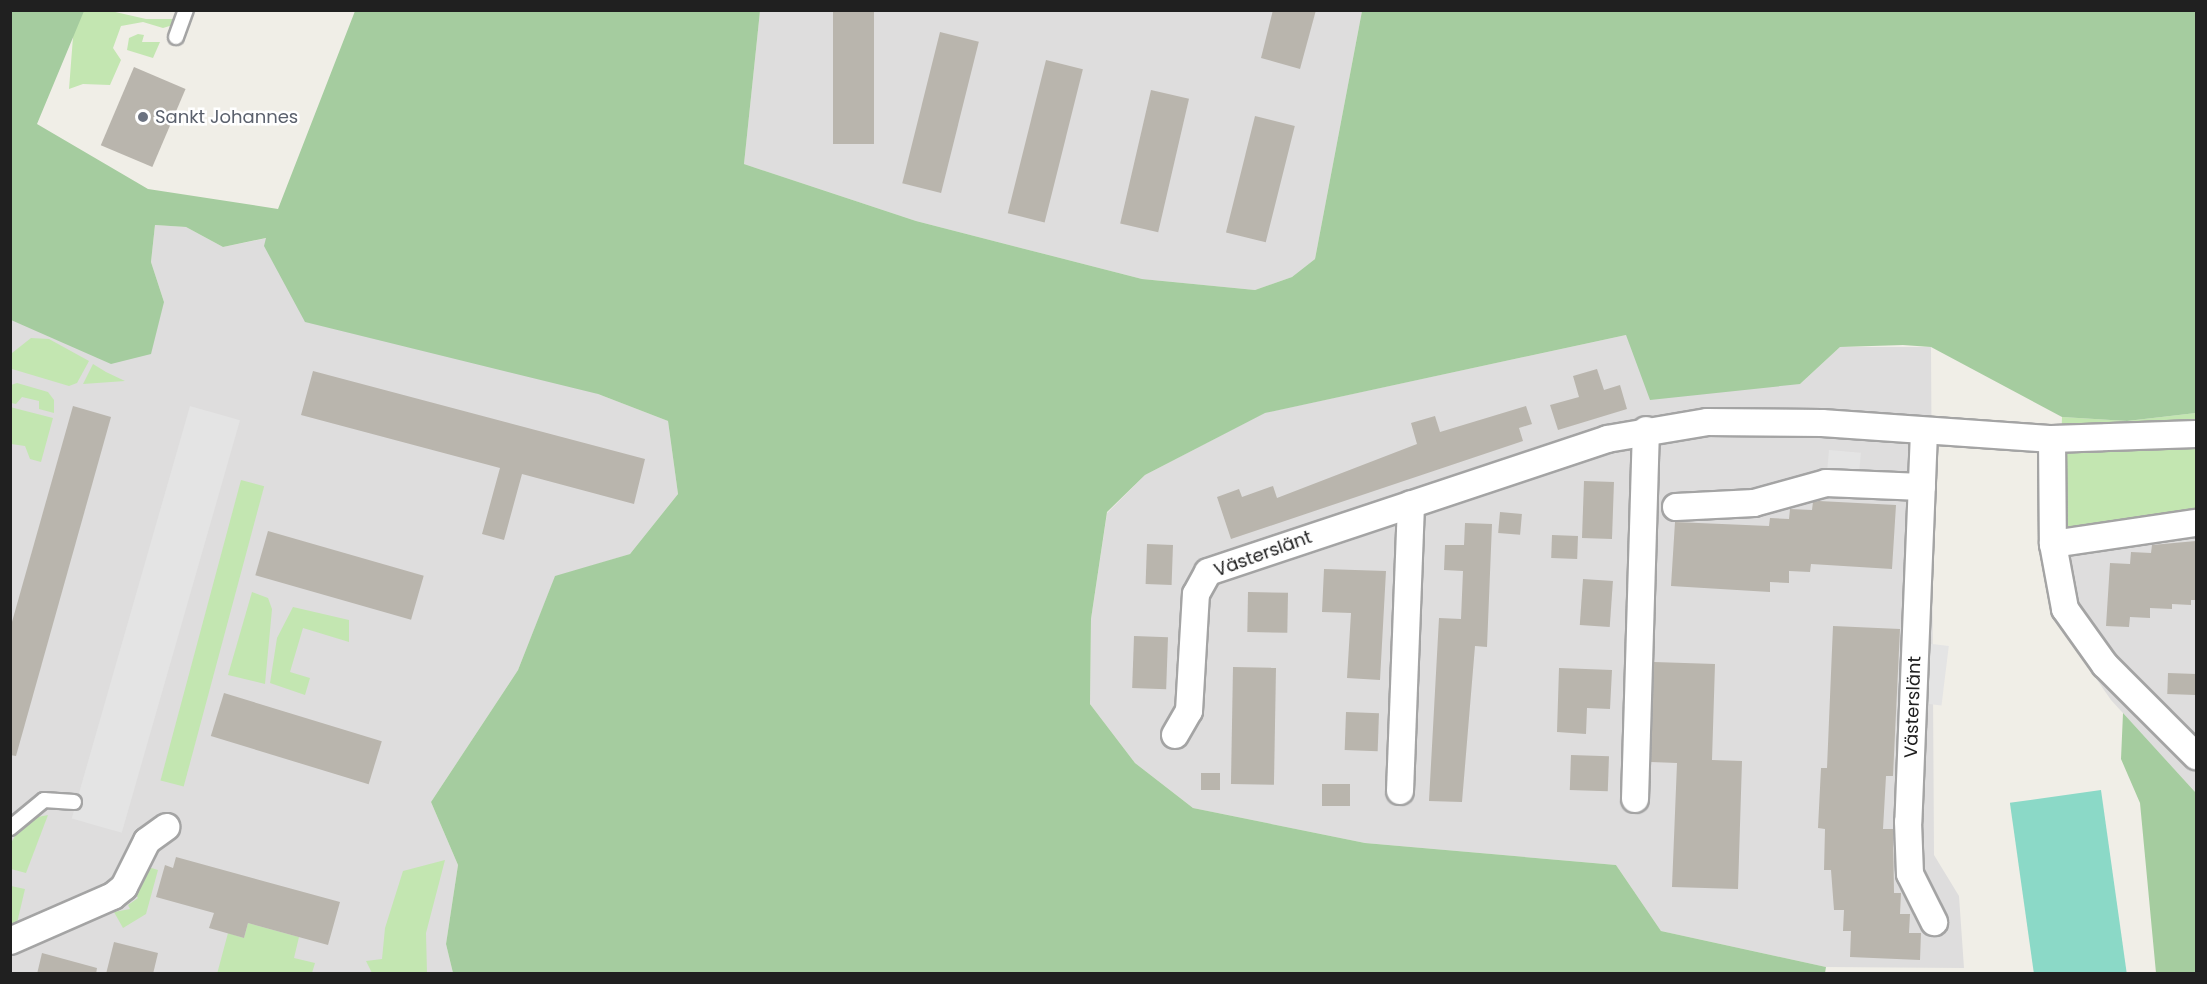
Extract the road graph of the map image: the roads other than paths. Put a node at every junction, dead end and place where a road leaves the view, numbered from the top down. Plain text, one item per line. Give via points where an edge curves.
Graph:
1 (186, 10) edge
2 (176, 37) dead end
3 (1647, 430) junction
4 (1924, 432) junction
5 (2196, 434) edge
6 (2052, 439) junction
7 (1922, 487) junction
8 (1411, 504) junction
9 (1676, 507) dead end
10 (2196, 523) edge
11 (2053, 544) junction
12 (1175, 735) dead end
13 (2196, 756) edge
14 (1400, 791) dead end
15 (1635, 799) dead end
16 (74, 802) dead end
17 (166, 827) dead end
18 (10, 828) edge
19 (1934, 922) dead end
20 (10, 941) edge

1 - 2 lane
3 - 4 street, Västerslänt via 1707,422 1822,423
3 - 8 street, Västerslänt
3 - 15 street
4 - 6 street, Västerslänt
4 - 7 street, Västerslänt
5 - 6 street, Västerslänt
6 - 11 street
7 - 9 street via 1826,483 1754,503
7 - 19 street, Västerslänt via 1910,874
8 - 12 street, Västerslänt via 1208,572 1196,594 1189,711
8 - 14 street
10 - 11 street
11 - 13 street via 2065,609 2083,640
16 - 18 lane via 44,800
17 - 20 street via 147,841 124,887 113,896

